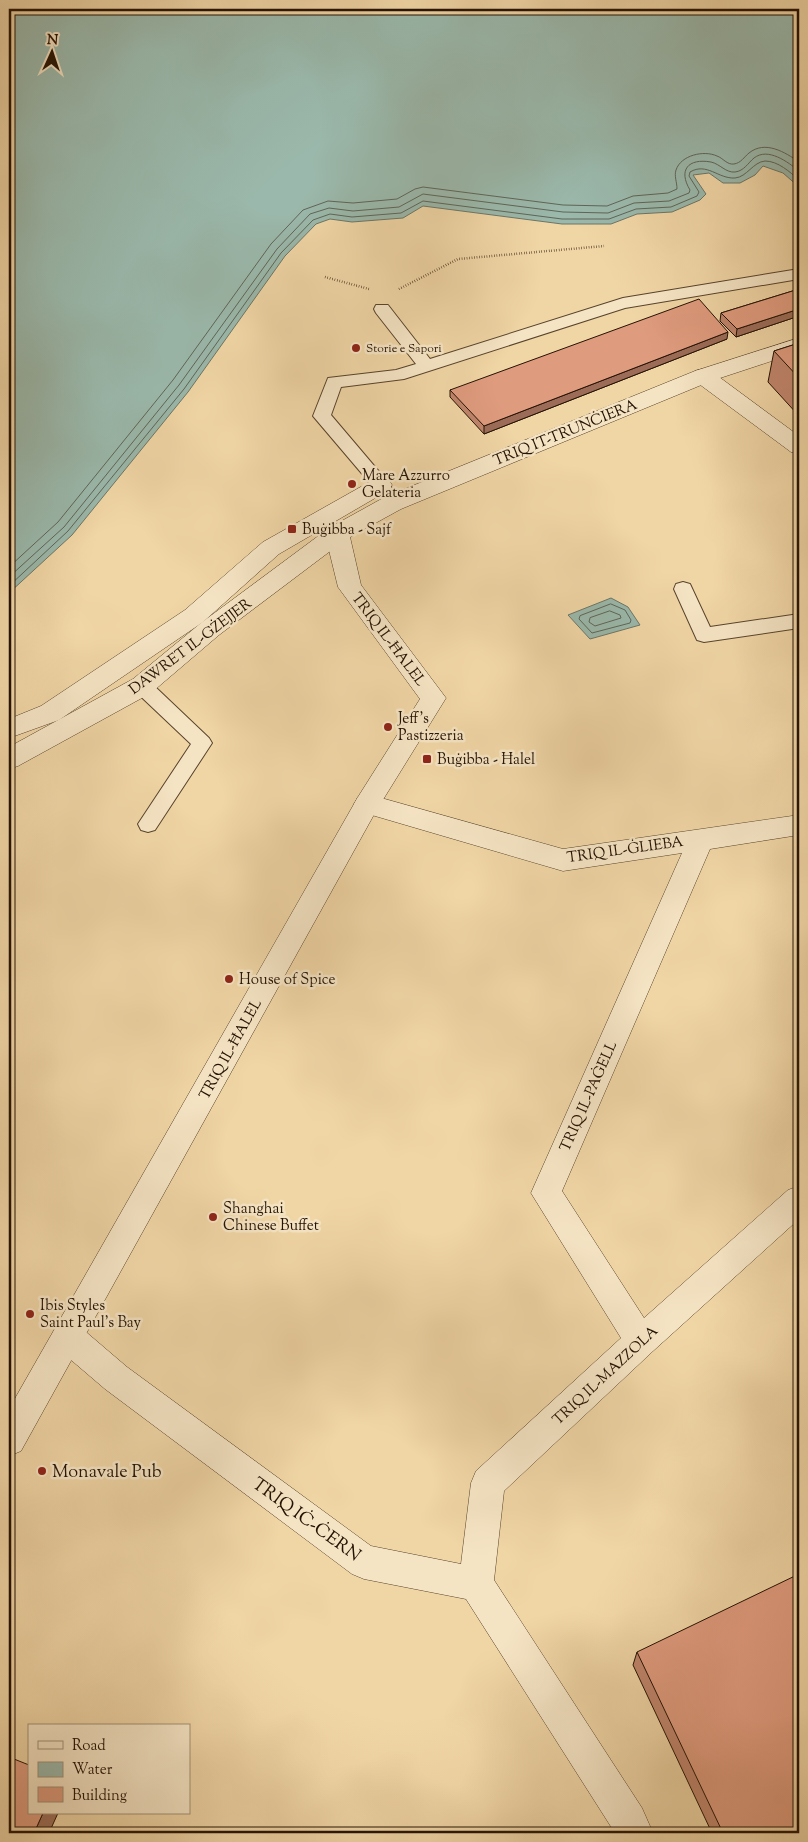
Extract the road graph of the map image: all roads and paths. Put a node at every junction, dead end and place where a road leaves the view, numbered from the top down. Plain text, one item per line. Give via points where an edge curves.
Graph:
1 (604, 246) dead end
2 (799, 274) edge
3 (398, 290) dead end
4 (382, 309) dead end
5 (799, 345) edge
6 (427, 366) junction
7 (703, 376) junction
8 (799, 447) edge
9 (387, 494) junction
10 (337, 534) junction
11 (683, 589) dead end
12 (799, 621) edge
13 (142, 686) junction
14 (9, 729) edge
15 (9, 759) edge
16 (367, 804) junction
17 (148, 824) dead end
18 (799, 825) edge
19 (701, 839) junction
20 (799, 1200) edge
21 (68, 1337) junction
22 (641, 1341) junction
23 (9, 1440) edge
24 (476, 1584) junction
25 (629, 1829) edge

1 - 3 path via 458,259
2 - 6 lane via 623,303
4 - 6 lane
5 - 7 street, TRIQ IT-TRUNĊIERA
6 - 9 lane via 398,375 334,382 322,416
7 - 8 street
7 - 9 street, TRIQ IT-TRUNĊIERA
9 - 10 street, TRIQ IT-TRUNĊIERA
9 - 14 street via 270,548 194,616 50,713
10 - 13 street, DAWRET IL-GŻEJJER via 210,629
10 - 16 street, TRIQ IL-ĦALEL via 350,587 433,698
11 - 12 lane via 704,634
13 - 15 street, DAWRET IL-GŻEJJER
13 - 17 lane via 202,743
16 - 19 street, TRIQ IL-ĠLIEBA via 563,860
16 - 21 street, TRIQ IL-ĦALEL
18 - 19 street, TRIQ IL-ĠLIEBA
19 - 22 street, TRIQ IL-PAĠELL via 546,1193
20 - 22 street, TRIQ IL-MAZZOLA
21 - 23 street, TRIQ IL-ĦALEL
21 - 24 street, TRIQ IĊ-ĊERN via 116,1378 364,1562
22 - 24 street, TRIQ IL-MAZZOLA via 488,1483
24 - 25 street

